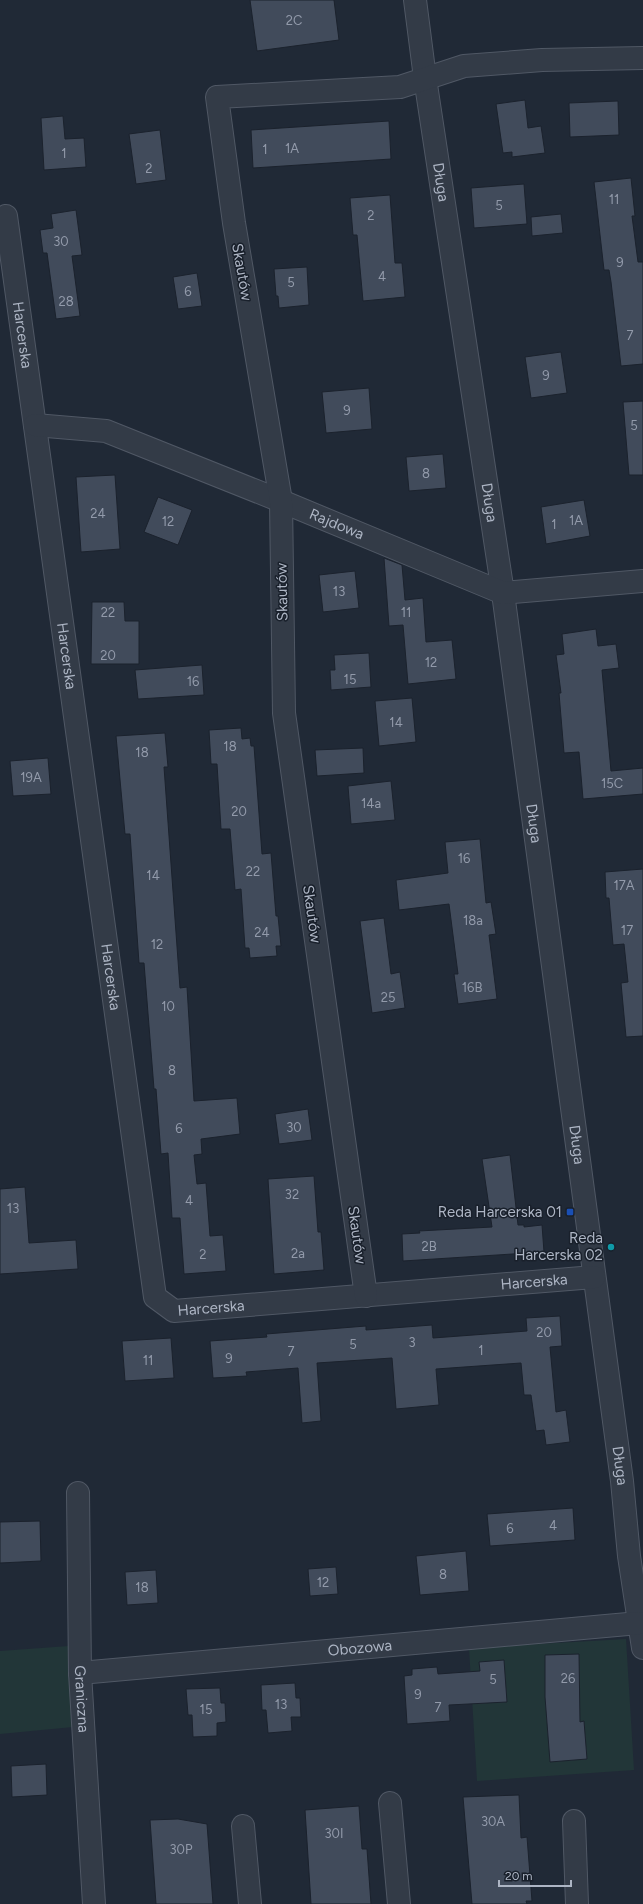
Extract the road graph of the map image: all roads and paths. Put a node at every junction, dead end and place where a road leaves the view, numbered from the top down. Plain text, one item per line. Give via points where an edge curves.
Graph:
1 (415, 0) edge
2 (643, 58) edge
3 (425, 78) junction
4 (6, 216) dead end
5 (35, 425) junction
6 (281, 501) junction
7 (643, 581) edge
8 (503, 593) junction
9 (594, 1277) junction
10 (366, 1296) junction
11 (78, 1493) dead end
12 (639, 1623) junction
13 (643, 1648) edge
14 (80, 1673) junction
15 (390, 1803) dead end
16 (574, 1821) dead end
17 (243, 1826) dead end
18 (94, 1904) edge
19 (250, 1904) edge
20 (399, 1904) edge
21 (577, 1904) edge

1 - 3 street, Długa
2 - 3 street via 542,60 464,66
3 - 6 street, Skautów via 400,87 217,97 234,223
3 - 8 street, Długa
4 - 5 street, Harcerska
5 - 6 street, Rajdowa via 106,431
5 - 10 street, Harcerska via 155,1297 174,1311
6 - 8 street, Rajdowa
6 - 10 street, Skautów via 284,713
7 - 8 street, Rajdowa
8 - 9 street, Długa
9 - 10 street, Harcerska
9 - 12 street, Długa
11 - 14 street, Graniczna
12 - 13 street, Długa
12 - 14 street, Obozowa
14 - 18 street, Graniczna
15 - 20 street
16 - 21 street
17 - 19 street

